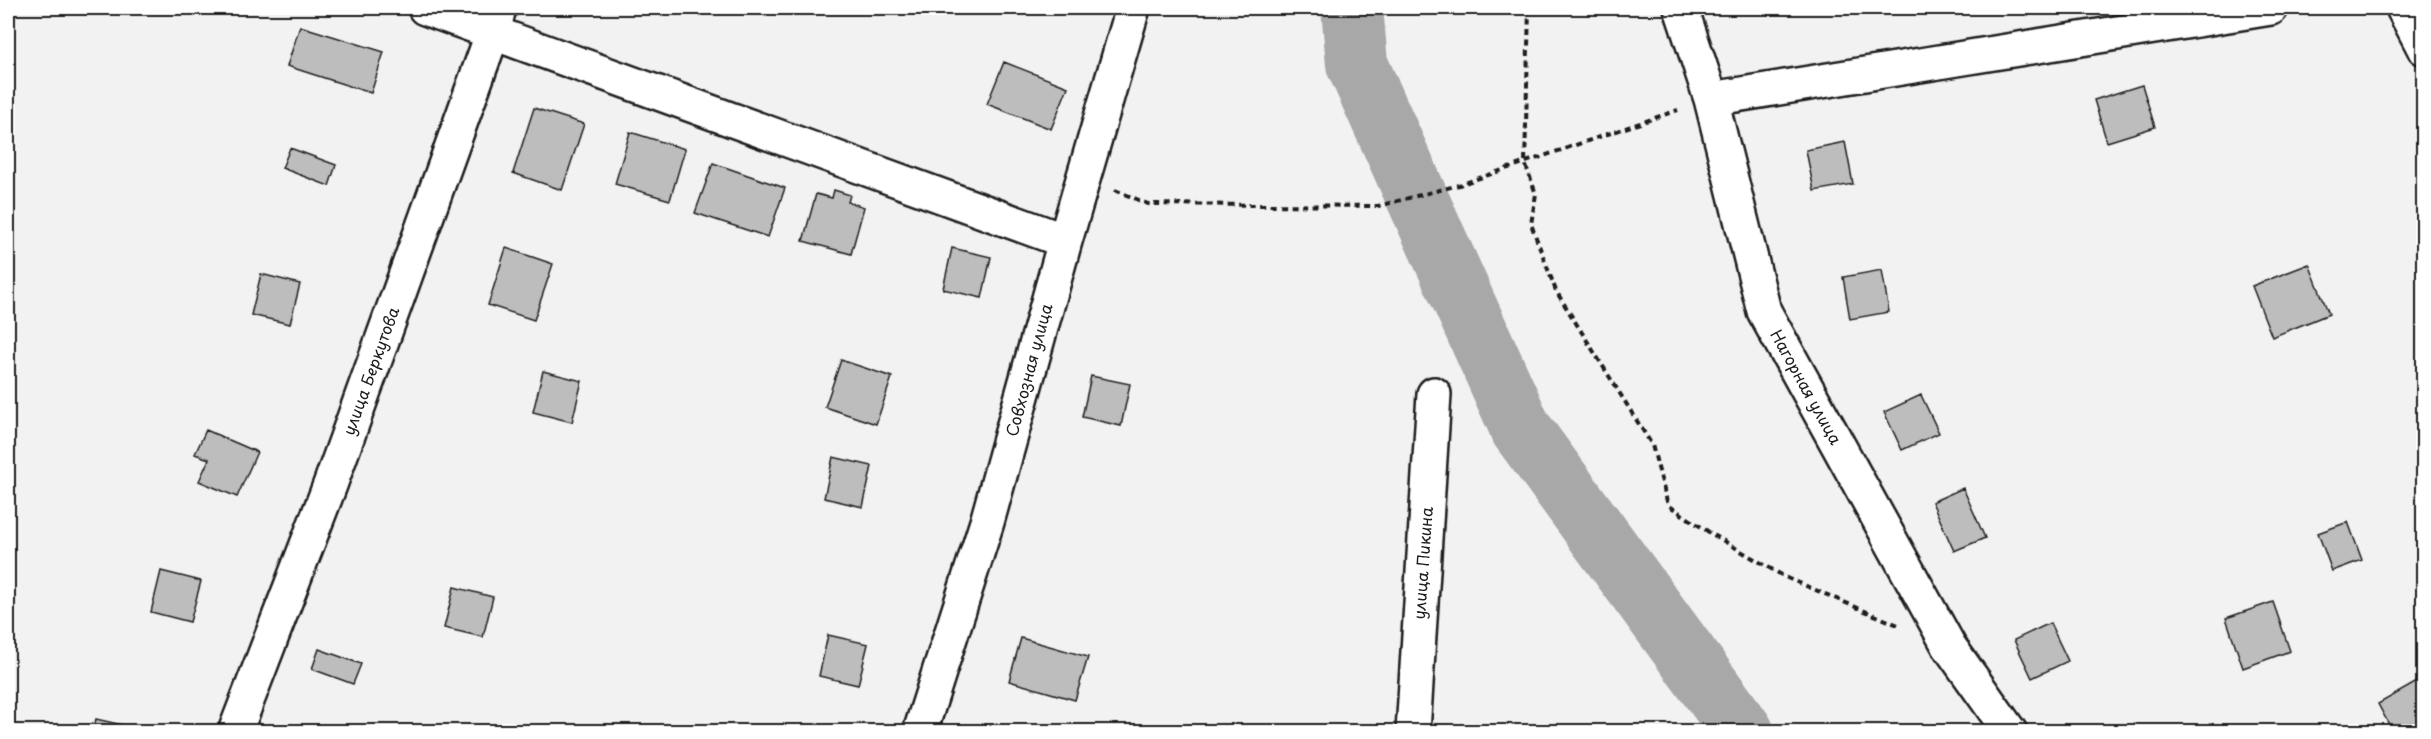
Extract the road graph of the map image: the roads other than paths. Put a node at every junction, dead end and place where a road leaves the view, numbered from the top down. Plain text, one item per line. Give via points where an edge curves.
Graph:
1 (425, 8) edge
2 (1133, 8) edge
3 (1681, 8) edge
4 (2271, 8) edge
5 (2403, 8) edge
6 (496, 20) edge
7 (2424, 48) edge
8 (1711, 99) junction
9 (1065, 241) junction
10 (1434, 394) dead end
11 (235, 732) edge
12 (920, 732) edge
13 (1413, 732) edge
14 (2010, 732) edge

1 - 6 street
2 - 9 street, Совхозная улица
3 - 8 street, Нагорная улица
4 - 8 street
5 - 7 street
6 - 9 street
6 - 11 street, улица Беркутова via 330,485
8 - 14 street, Нагорная улица via 1764,311 1949,646
9 - 12 street, Совхозная улица via 987,522
10 - 13 street, улица Пикина

